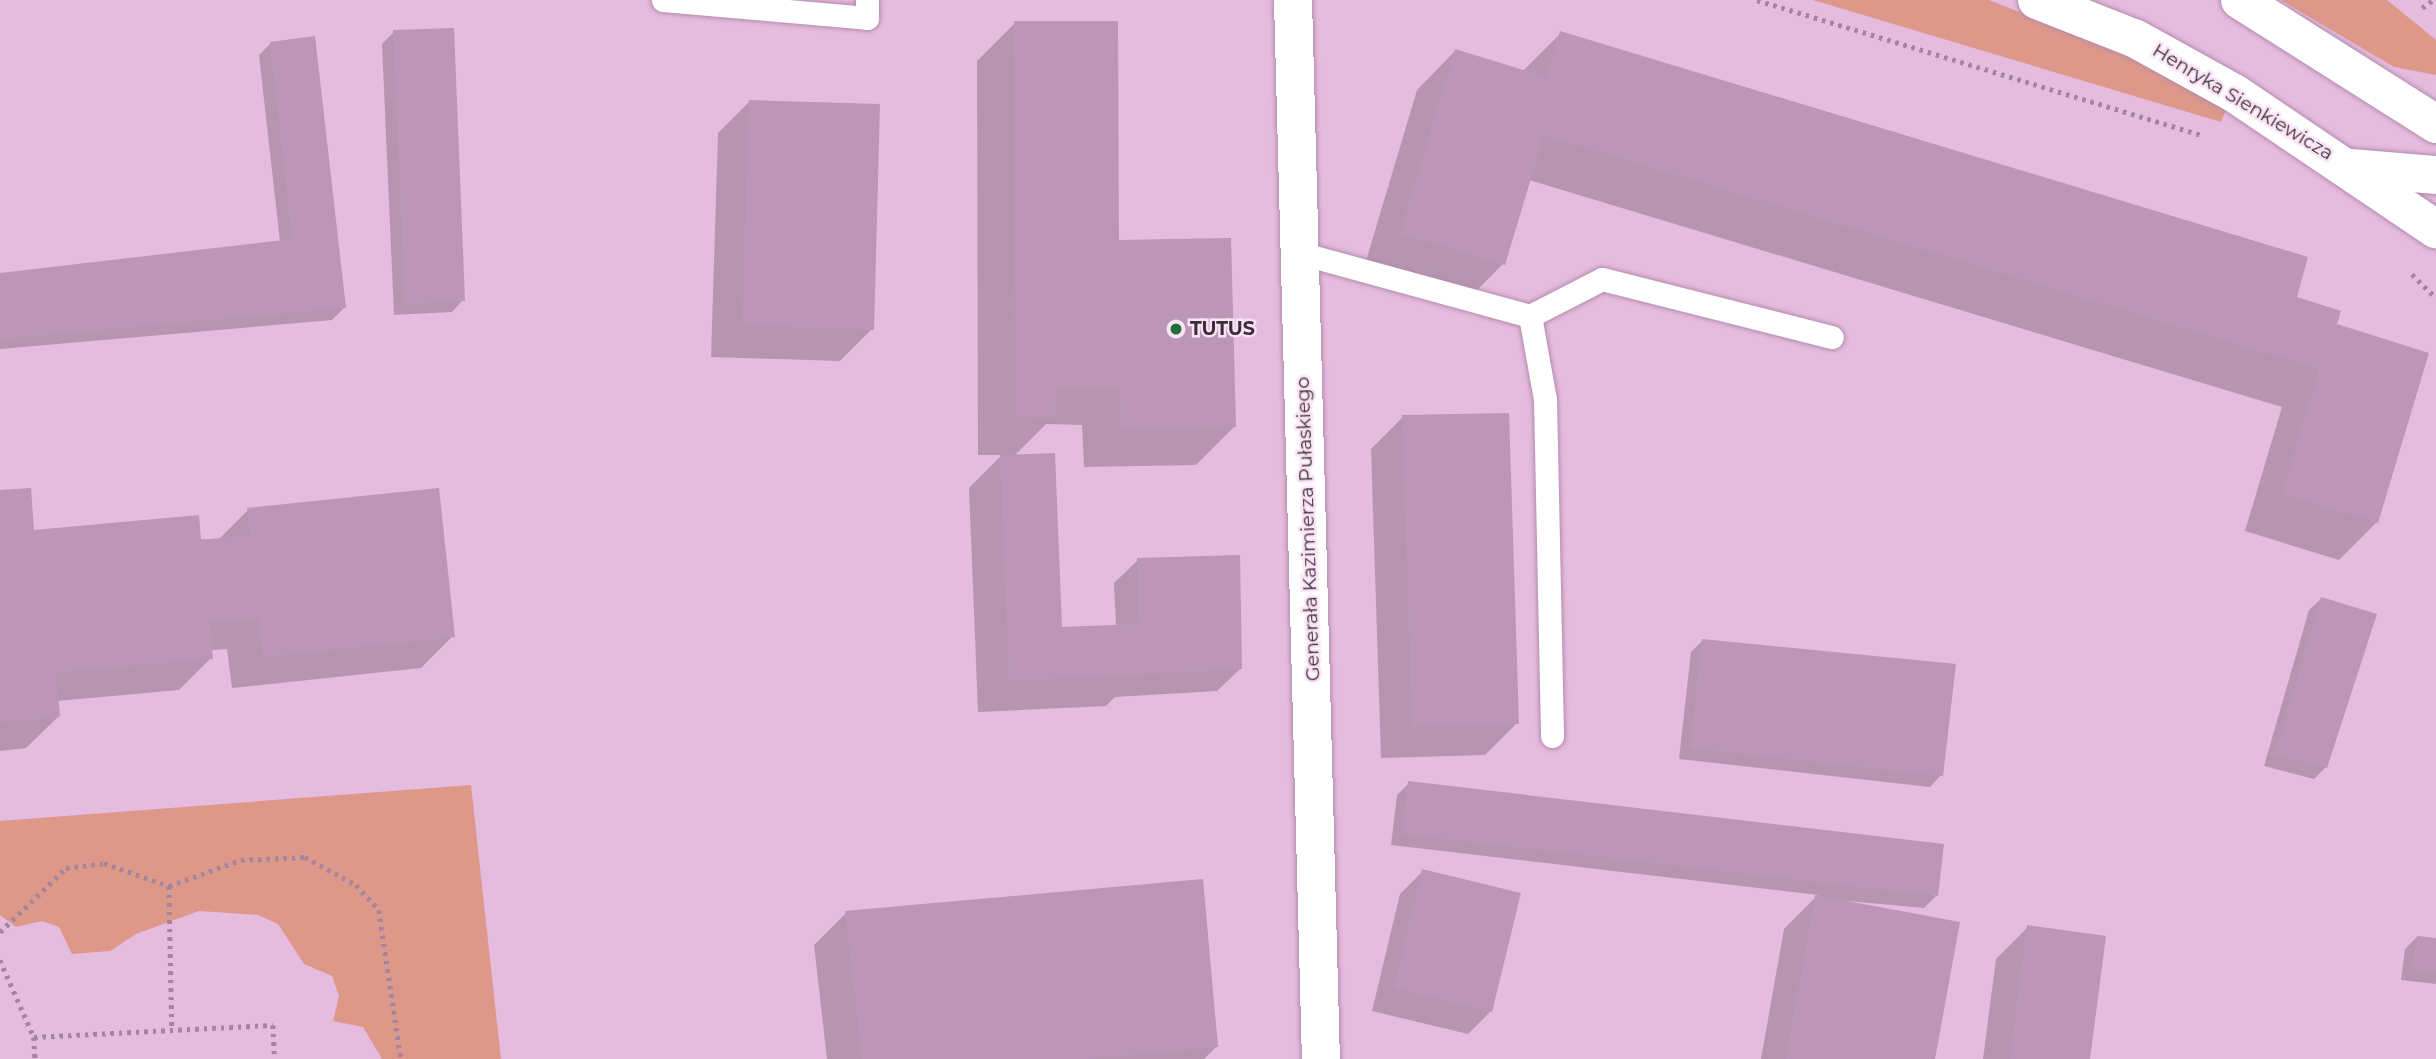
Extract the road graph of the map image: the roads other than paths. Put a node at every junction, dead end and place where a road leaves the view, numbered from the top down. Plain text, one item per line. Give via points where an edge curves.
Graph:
1 (663, 0) edge
2 (867, 0) edge
3 (1293, 0) edge
4 (2037, 0) edge
5 (2239, 0) edge
6 (2379, 85) junction
7 (2436, 99) edge
8 (2436, 124) edge
9 (2352, 169) junction
10 (2436, 175) edge
11 (2436, 229) edge
12 (1300, 253) junction
13 (1530, 316) junction
14 (1832, 337) dead end
15 (1552, 736) dead end
16 (1321, 1059) edge

1 - 2 lane via 867,18
3 - 12 street, Generała Kazimierza Pułaskiego
4 - 9 street, Henryka Sienkiewicza via 2136,39
5 - 6 street
6 - 7 street
6 - 8 street
9 - 10 street
9 - 11 street, Henryka Sienkiewicza
12 - 13 lane
12 - 16 street, Generała Kazimierza Pułaskiego
13 - 14 lane via 1602,279
13 - 15 lane via 1545,399

